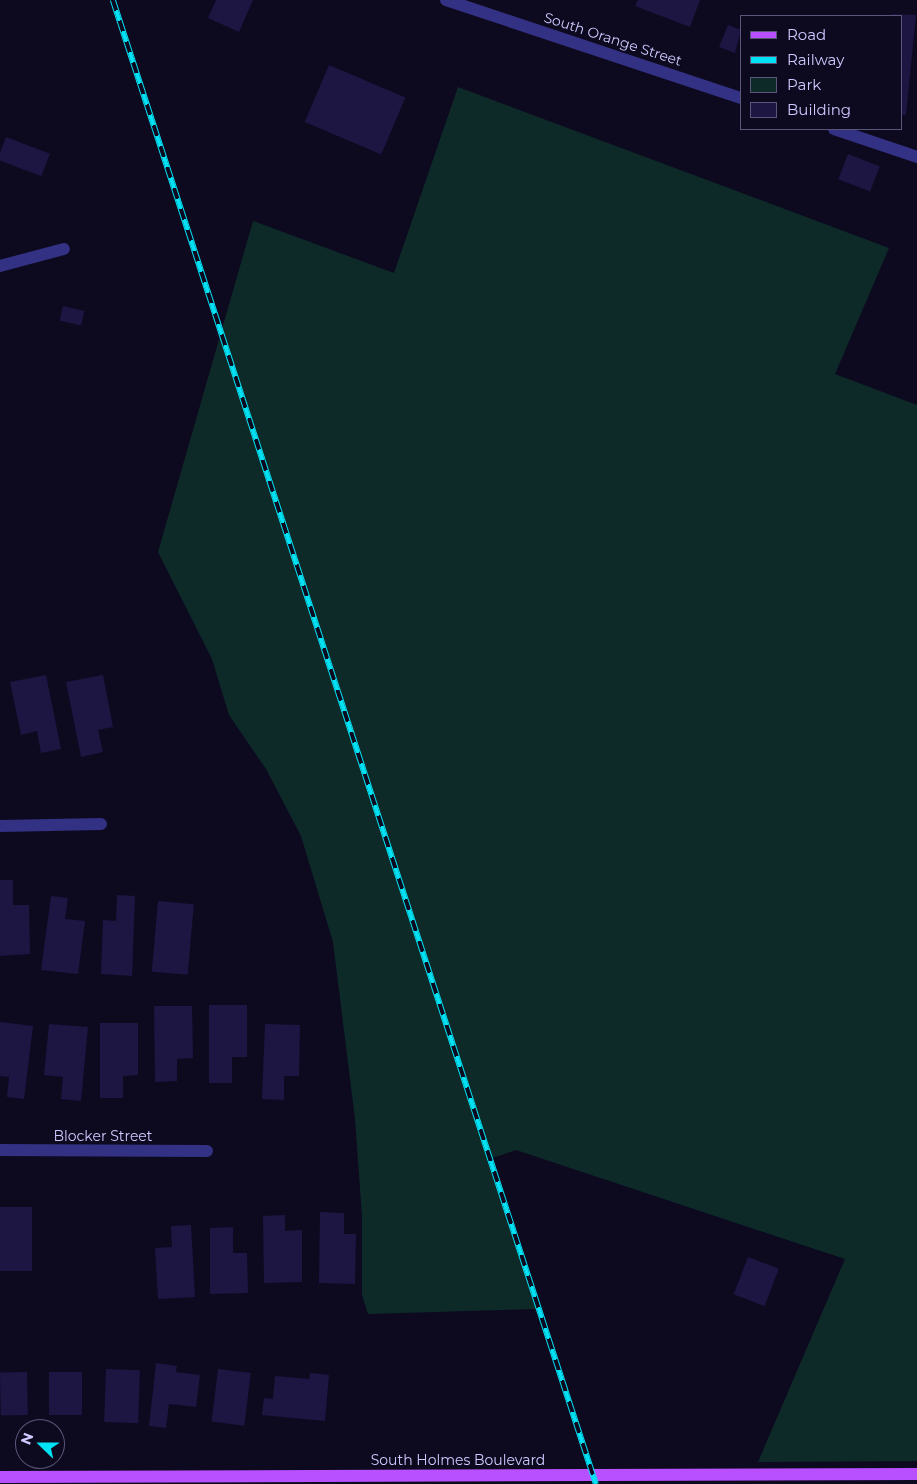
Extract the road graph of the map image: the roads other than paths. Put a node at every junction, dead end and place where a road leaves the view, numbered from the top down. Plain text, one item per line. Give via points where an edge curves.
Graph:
1 (446, 0) edge
2 (740, 98) edge
3 (837, 130) edge
4 (917, 156) edge
5 (64, 249) dead end
6 (0, 266) edge
7 (101, 824) dead end
8 (0, 826) edge
9 (0, 1150) edge
10 (206, 1151) dead end
11 (917, 1474) edge
12 (0, 1477) edge

1 - 2 street, South Orange Street
3 - 4 street
5 - 6 street
7 - 8 street
9 - 10 street, Blocker Street
11 - 12 main road, South Holmes Boulevard

